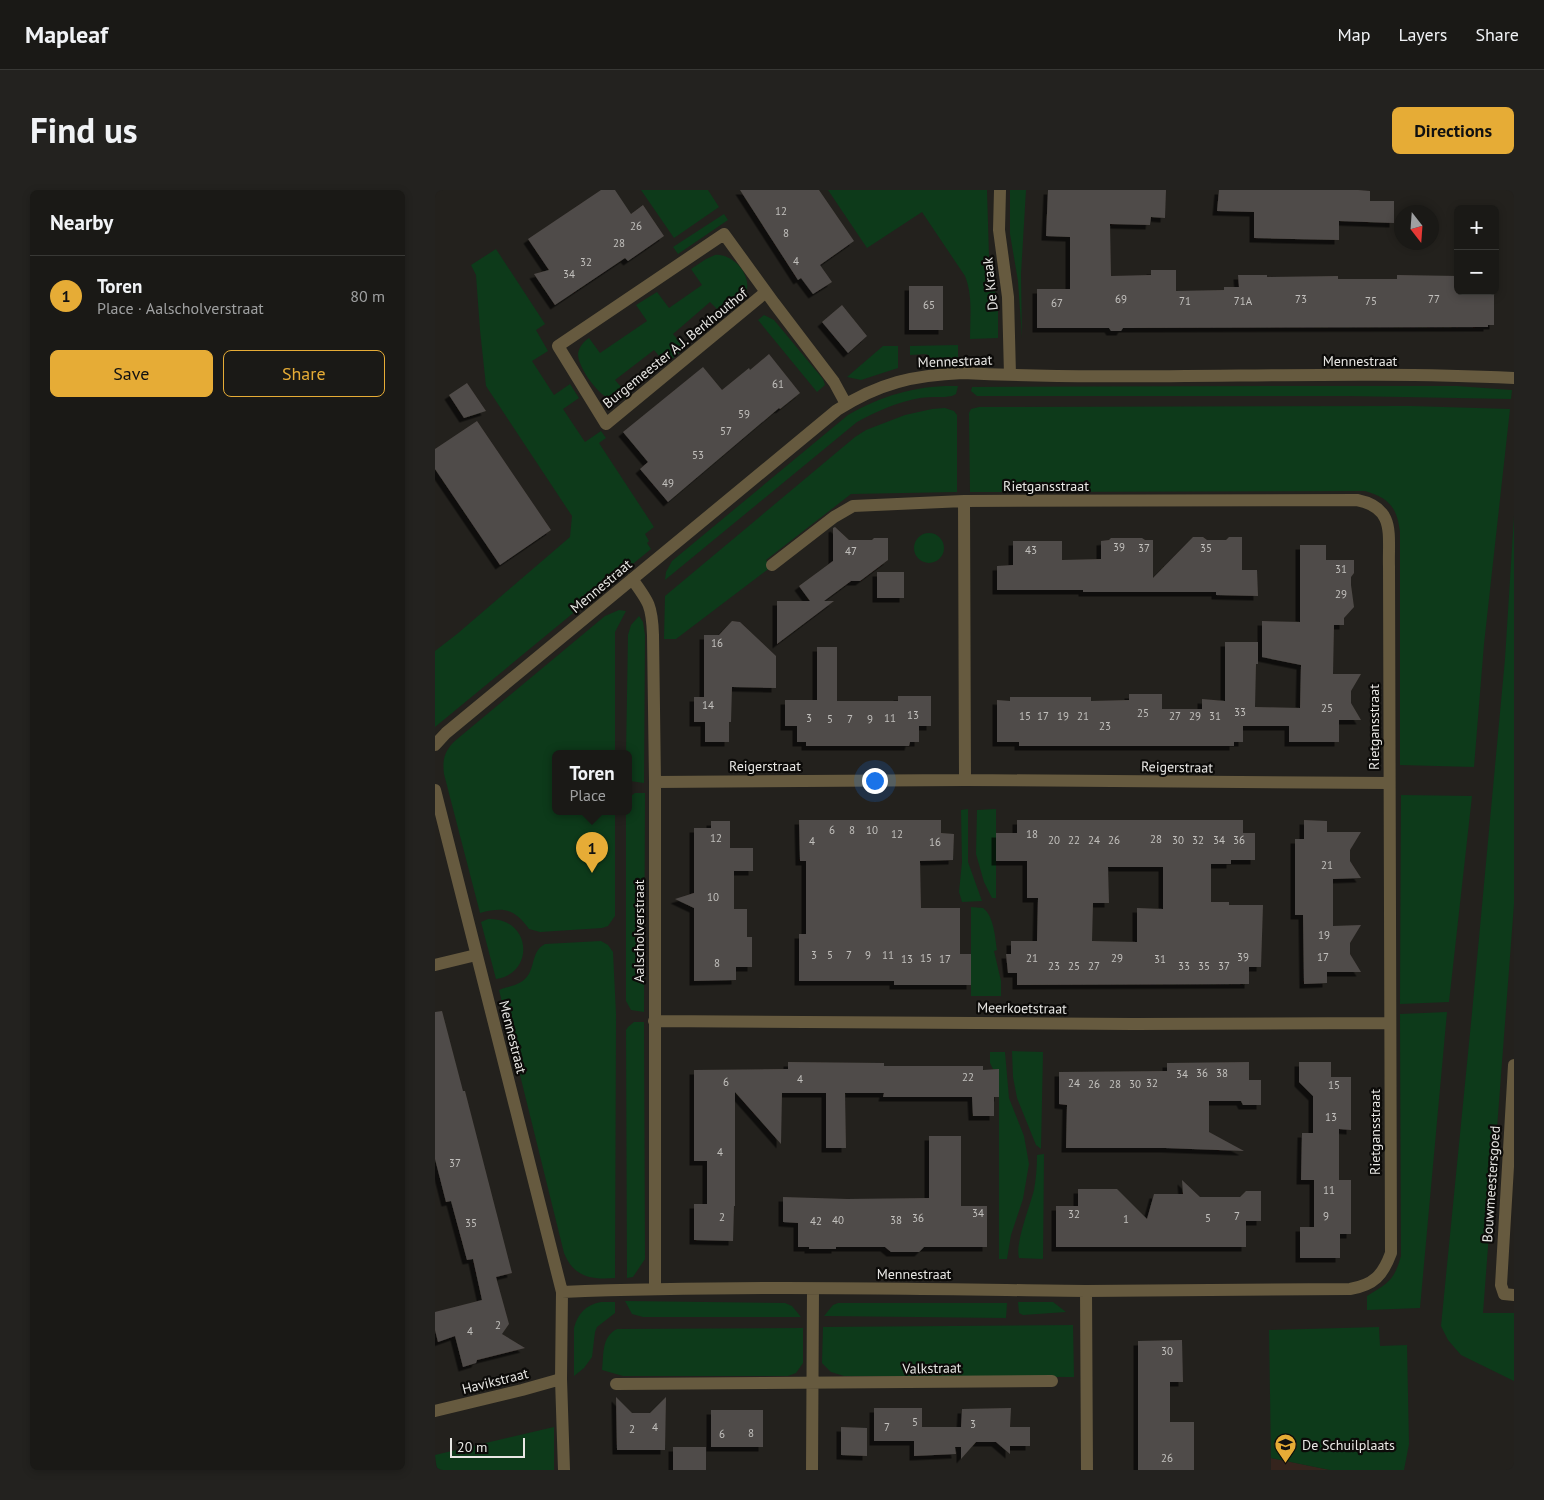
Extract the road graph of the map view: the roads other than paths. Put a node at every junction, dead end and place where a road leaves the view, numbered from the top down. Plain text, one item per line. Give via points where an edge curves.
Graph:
1 (1000, 190) edge
2 (766, 292) junction
3 (1009, 374) junction
4 (1514, 378) edge
5 (846, 404) junction
6 (964, 501) junction
7 (772, 565) dead end
8 (632, 579) junction
9 (435, 745) edge
10 (965, 780) junction
11 (655, 782) junction
12 (1389, 783) junction
13 (435, 790) edge
14 (476, 955) junction
15 (435, 965) edge
16 (654, 1021) junction
17 (1389, 1023) junction
18 (1514, 1065) edge
19 (655, 1289) junction
20 (813, 1289) junction
21 (1086, 1291) junction
22 (562, 1292) junction
23 (1514, 1295) edge
24 (561, 1379) junction
25 (1052, 1381) dead end
26 (616, 1384) dead end
27 (812, 1384) junction
28 (435, 1411) edge
29 (564, 1470) edge
30 (812, 1470) edge
31 (1087, 1470) edge

1 - 3 street, De Kraak via 999,230 1008,297
2 - 2 street, Burgemeester A.J. Berkhouthof via 724,234 558,346 607,424
2 - 5 street, Burgemeester A.J. Berkhouthof via 834,382
3 - 4 street, Mennestraat via 1174,377 1452,375
3 - 5 street, Mennestraat via 937,374 910,378 884,385
5 - 8 street, Mennestraat
6 - 7 street, Rietgansstraat via 853,506
6 - 10 street
6 - 12 street, Rietgansstraat via 1357,500 1371,503 1381,511 1388,533
8 - 9 street, Mennestraat
8 - 11 street, Aalscholverstraat via 648,601 652,617
10 - 11 street, Reigerstraat
10 - 12 street, Reigerstraat
11 - 16 street, Aalscholverstraat
12 - 17 street, Rietgansstraat
13 - 14 street, Mennestraat
14 - 15 street
14 - 22 street, Mennestraat
16 - 17 street, Meerkoetstraat
16 - 19 street, Aalscholverstraat
17 - 21 street, Rietgansstraat via 1391,1253 1376,1279 1363,1287 1351,1289
18 - 23 street, Bouwmeestersgoed via 1501,1285 1504,1294
19 - 20 street, Mennestraat
19 - 22 street, Mennestraat
20 - 21 street, Mennestraat
20 - 27 street
21 - 31 street
22 - 24 street, Mennestraat
24 - 28 street, Havikstraat
24 - 29 street, Mennestraat
25 - 27 street, Valkstraat
26 - 27 street, Valkstraat
27 - 30 street

